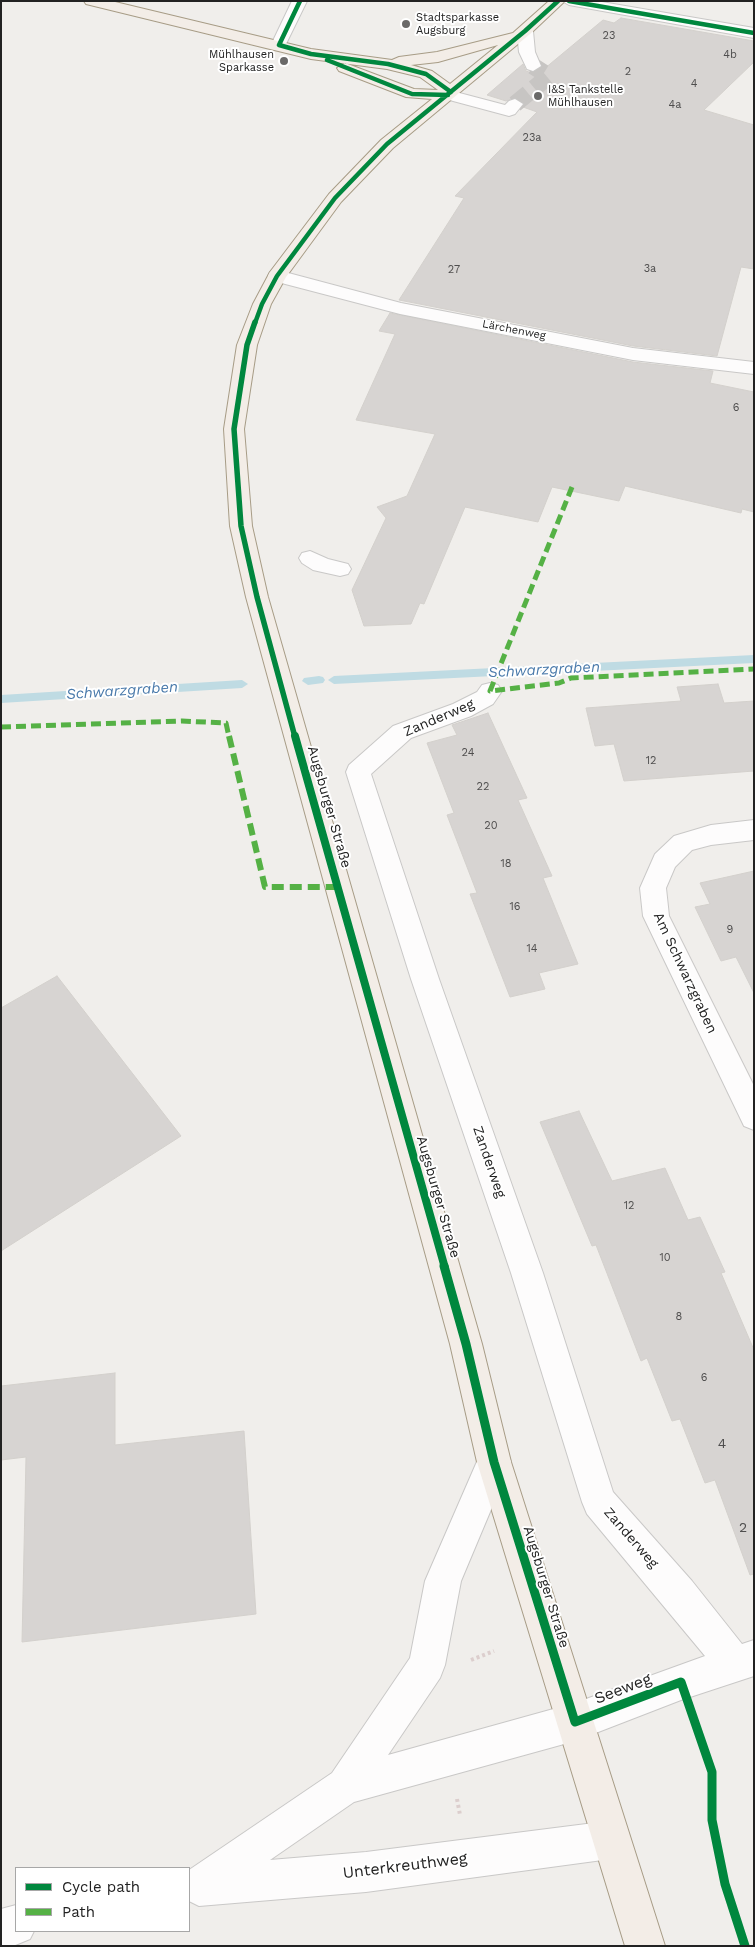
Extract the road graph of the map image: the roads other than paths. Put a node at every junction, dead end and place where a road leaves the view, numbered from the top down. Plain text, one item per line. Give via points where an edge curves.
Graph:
1 (91, 1) edge
2 (300, 1) edge
3 (558, 1) edge
4 (570, 1) edge
5 (525, 31) junction
6 (754, 33) edge
7 (279, 45) junction
8 (311, 54) junction
9 (388, 64) junction
10 (533, 66) tunnel mouth
11 (450, 93) junction
12 (515, 104) tunnel mouth
13 (277, 276) junction
14 (754, 368) edge
15 (310, 558) dead end
16 (340, 569) dead end
17 (490, 691) dead end
18 (754, 830) edge
19 (754, 1117) edge
20 (494, 1462) junction
21 (744, 1661) edge
22 (575, 1722) junction
23 (345, 1786) junction
24 (610, 1840) junction
25 (194, 1887) edge
26 (15, 1925) edge
27 (1, 1929) edge
28 (644, 1946) edge

1 - 7 main road
2 - 7 street
3 - 5 main road, Augsburger Straße
4 - 6 street
5 - 9 main road via 447,55
5 - 10 street via 527,52
5 - 11 main road, Augsburger Straße
7 - 8 main road
8 - 9 main road
8 - 11 main road via 412,94
9 - 11 main road via 426,74
11 - 12 street via 509,111
11 - 13 main road, Augsburger Straße via 387,144 335,198
13 - 14 street, Lärchenweg via 400,308 633,354
13 - 20 main road, Augsburger Straße via 262,304 247,345 234,429 241,526 292,726 466,1344
15 - 16 street via 321,565
17 - 21 street, Zanderweg via 485,698 462,710 402,732 358,772 425,979 527,1273 599,1502 679,1594
18 - 19 street, Am Schwarzgraben via 711,835 683,843 664,861 653,888 656,916
20 - 22 main road, Augsburger Straße
20 - 23 street, Unterkreuthweg via 443,1581 427,1665
21 - 22 street, Seeweg
22 - 23 street, Unterkreuthweg
22 - 24 main road, Augsburger Straße
23 - 25 street, Unterkreuthweg
24 - 25 street, Unterkreuthweg via 366,1872
24 - 28 main road, Augsburger Straße
26 - 27 street

